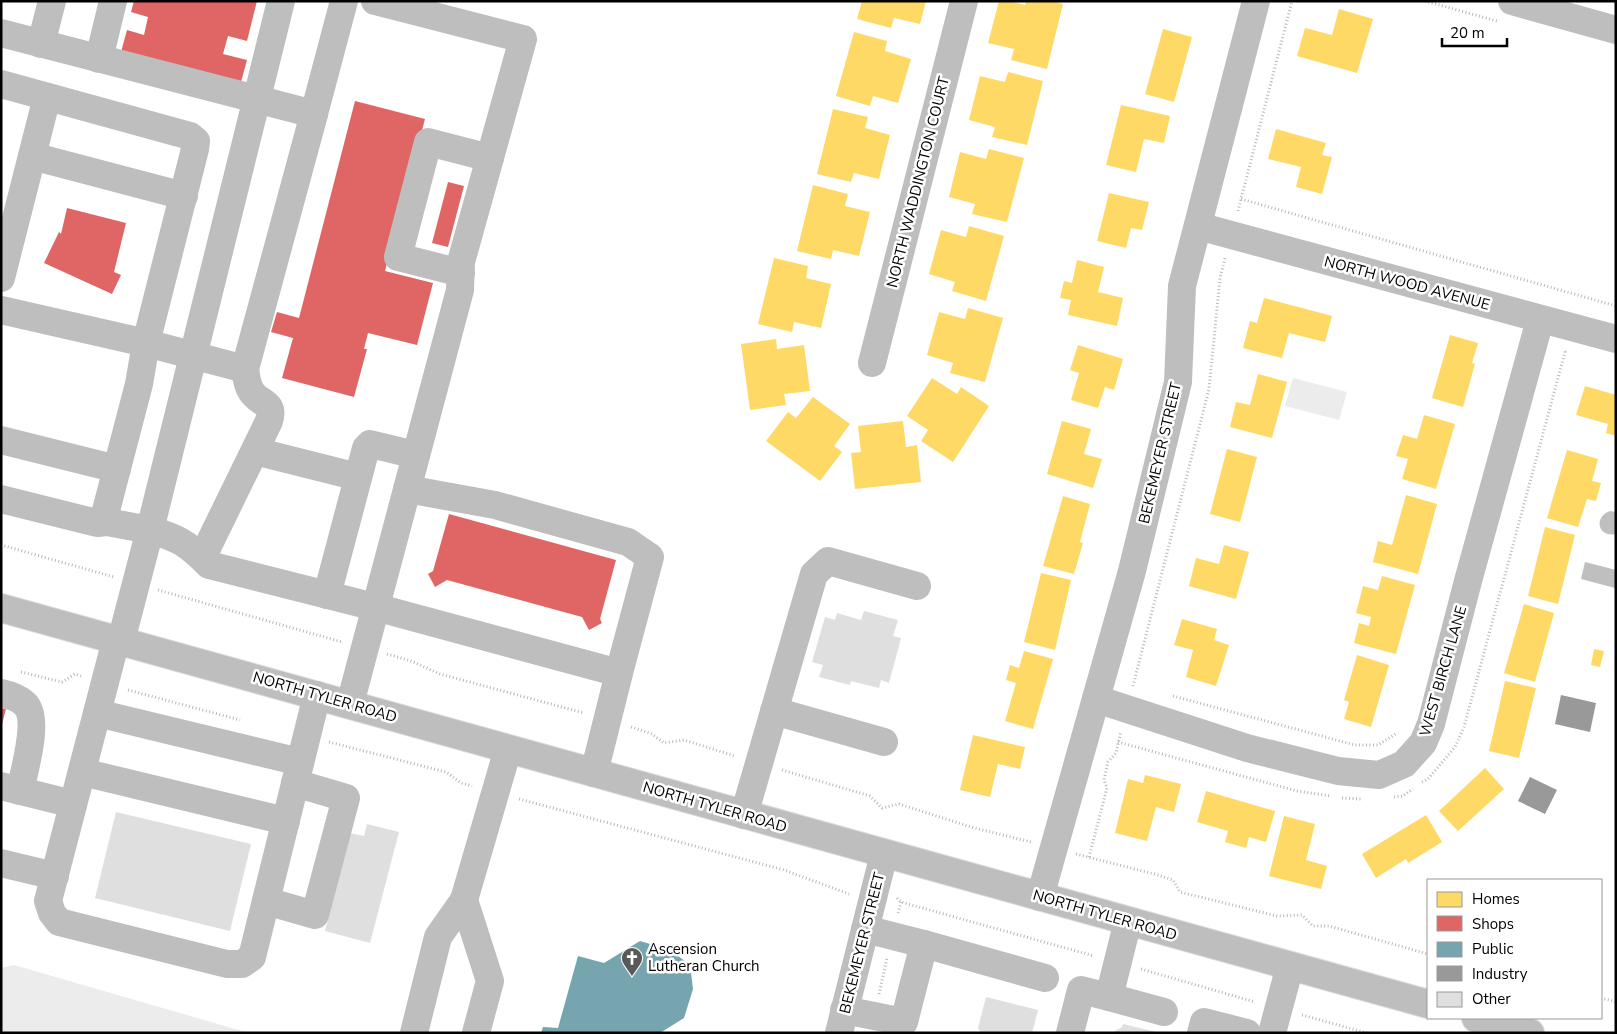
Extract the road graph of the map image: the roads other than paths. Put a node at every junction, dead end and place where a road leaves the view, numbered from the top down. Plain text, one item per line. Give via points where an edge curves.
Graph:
1 (52, 1) edge
2 (113, 1) edge
3 (281, 1) edge
4 (344, 1) edge
5 (375, 1) edge
6 (964, 1) edge
7 (1512, 1) edge
8 (1253, 10) edge
9 (1616, 30) edge
10 (2, 36) edge
11 (41, 44) junction
12 (99, 58) junction
13 (1, 84) edge
14 (46, 97) junction
15 (258, 100) junction
16 (314, 114) junction
17 (32, 156) junction
18 (490, 158) junction
19 (184, 196) junction
20 (1198, 226) junction
21 (461, 273) junction
22 (1, 278) edge
23 (1, 310) edge
24 (1536, 331) junction
25 (1616, 339) edge
26 (146, 343) junction
27 (194, 356) junction
28 (872, 363) dead end
29 (245, 369) junction
30 (1, 440) edge
31 (255, 451) junction
32 (416, 455) junction
33 (117, 469) junction
34 (358, 477) junction
35 (407, 489) junction
36 (1, 499) edge
37 (103, 522) junction
38 (150, 530) junction
39 (200, 556) junction
40 (917, 586) dead end
41 (327, 595) junction
42 (375, 607) junction
43 (1, 608) edge
44 (118, 641) junction
45 (619, 673) junction
46 (1, 693) edge
47 (317, 695) junction
48 (1096, 699) junction
49 (350, 704) junction
50 (774, 711) junction
51 (97, 713) junction
52 (884, 742) dead end
53 (508, 748) junction
54 (82, 772) junction
55 (298, 773) junction
56 (594, 773) junction
57 (11, 788) edge
58 (73, 804) junction
59 (744, 815) junction
60 (286, 821) junction
61 (884, 854) junction
62 (1, 863) edge
63 (54, 876) junction
64 (1040, 897) junction
65 (464, 900) junction
66 (266, 901) junction
67 (1128, 921) junction
68 (865, 929) junction
69 (924, 944) junction
70 (1290, 966) junction
71 (1045, 978) dead end
72 (1109, 997) junction
73 (1427, 1004) edge
74 (1164, 1012) dead end
75 (1480, 1019) edge
76 (842, 1021) edge
77 (414, 1033) edge
78 (476, 1033) edge
79 (1070, 1033) edge
80 (1201, 1033) edge
81 (1247, 1033) edge
82 (1272, 1033) edge
83 (1530, 1033) edge

1 - 11 street
2 - 12 street
3 - 15 street
4 - 16 street
5 - 18 street via 523,39
6 - 28 street, NORTH WADDINGTON COURT
7 - 9 street
8 - 20 street, BEKEMEYER STREET
10 - 11 street
11 - 12 street
12 - 15 street
13 - 14 street
14 - 17 street
14 - 19 street via 190,136 196,141
15 - 16 street
15 - 27 street
16 - 29 street
17 - 19 street
17 - 22 street
18 - 21 street via 461,262
18 - 21 street via 428,142 398,257
19 - 26 street
20 - 24 street, NORTH WOOD AVENUE
20 - 48 street, BEKEMEYER STREET via 1182,286 1178,382 1132,571
21 - 32 street via 460,290
23 - 26 street
24 - 25 street, NORTH WOOD AVENUE
24 - 48 street, WEST BIRCH LANE via 1431,724 1423,744 1404,764 1379,775 1338,771 1247,748
26 - 27 street
26 - 33 street
27 - 29 street
27 - 38 street
29 - 31 street via 250,390 269,406 272,414
30 - 33 street
31 - 34 street
31 - 39 street
32 - 34 street via 370,444
32 - 35 street
33 - 37 street
34 - 41 street
35 - 42 street
35 - 45 street via 495,506 628,542 650,557
36 - 37 street via 96,523
37 - 38 street
38 - 39 street via 170,536
38 - 44 street
39 - 41 street via 209,565
40 - 50 street via 828,561 814,574
41 - 42 street
42 - 45 street
42 - 49 street
43 - 44 street, NORTH TYLER ROAD
44 - 47 street, NORTH TYLER ROAD
44 - 51 street
45 - 56 street
46 - 57 street via 26,705 31,715 32,728
47 - 49 street, NORTH TYLER ROAD
47 - 55 street
48 - 64 street, BEKEMEYER STREET
49 - 53 street, NORTH TYLER ROAD
50 - 52 street
50 - 59 street
51 - 54 street
51 - 55 street
53 - 56 street, NORTH TYLER ROAD
53 - 65 street
54 - 58 street
54 - 60 street
55 - 60 street
55 - 66 street via 346,798 315,915
56 - 59 street, NORTH TYLER ROAD
57 - 58 street
58 - 63 street
59 - 61 street, NORTH TYLER ROAD
60 - 66 street
61 - 64 street, NORTH TYLER ROAD
61 - 68 street, BEKEMEYER STREET
62 - 63 street
63 - 66 street via 48,901 59,922 227,964 242,964 252,957
64 - 67 street, NORTH TYLER ROAD
65 - 77 street via 438,937
65 - 78 street via 490,981
67 - 70 street, NORTH TYLER ROAD
67 - 72 street
68 - 69 street
68 - 76 street, BEKEMEYER STREET
69 - 71 street
69 - 76 street via 904,1022 874,1016
70 - 73 street, NORTH TYLER ROAD
70 - 82 street
72 - 74 street
72 - 79 street via 1081,990
75 - 83 street
80 - 81 street via 1204,1022

